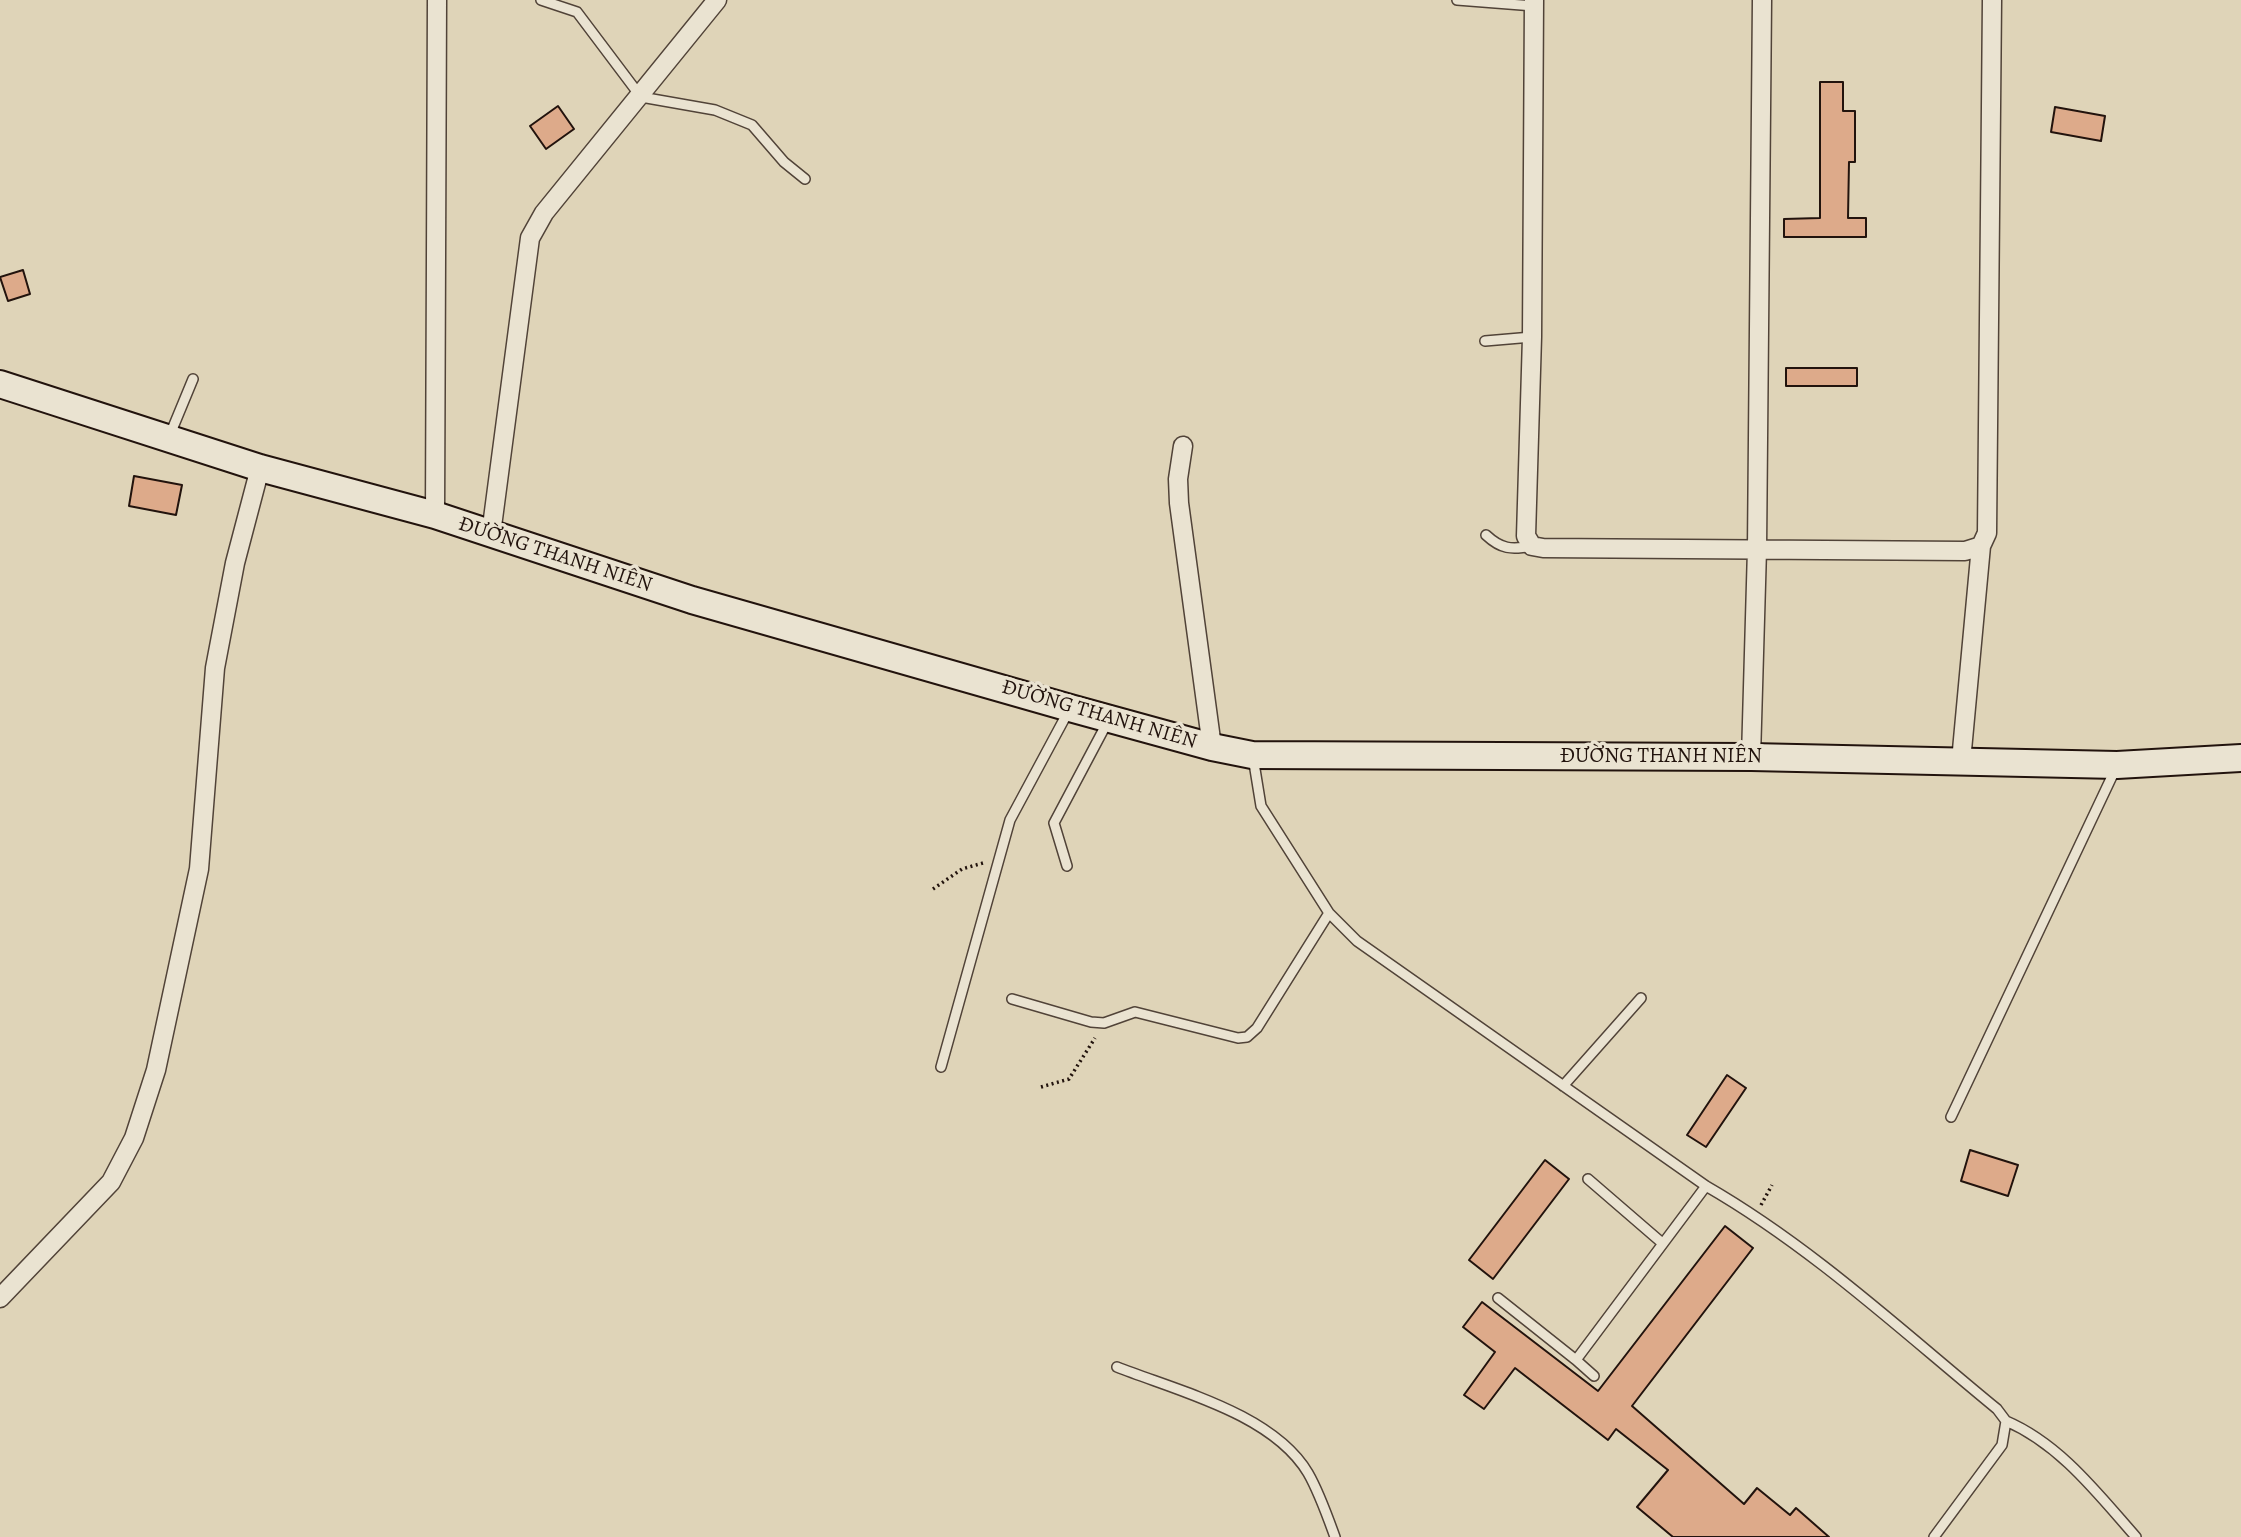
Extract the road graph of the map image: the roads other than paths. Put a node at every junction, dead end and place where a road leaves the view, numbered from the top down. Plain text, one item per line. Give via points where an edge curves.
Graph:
1 (437, 0) edge
2 (541, 0) edge
3 (717, 0) edge
4 (1457, 0) edge
5 (1762, 0) edge
6 (1992, 0) edge
7 (1534, 3) edge
8 (641, 97) junction
9 (806, 179) dead end
10 (1532, 337) junction
11 (1485, 341) dead end
12 (193, 379) dead end
13 (0, 384) edge
14 (169, 438) junction
15 (1184, 446) dead end
16 (260, 468) junction
17 (435, 515) junction
18 (491, 534) junction
19 (1486, 535) dead end
20 (1532, 546) junction
21 (1981, 546) junction
22 (1757, 548) junction
23 (1070, 708) junction
24 (1110, 718) junction
25 (1212, 747) junction
26 (1252, 755) junction
27 (1752, 757) junction
28 (2241, 758) edge
29 (1961, 761) junction
30 (2117, 765) junction
31 (1067, 866) dead end
32 (1329, 913) junction
33 (1641, 998) dead end
34 (1012, 999) dead end
35 (941, 1067) dead end
36 (1563, 1086) junction
37 (1951, 1117) dead end
38 (1588, 1179) dead end
39 (1706, 1186) junction
40 (1661, 1242) junction
41 (0, 1298) edge
42 (1497, 1298) dead end
43 (1576, 1360) junction
44 (1117, 1367) dead end
45 (1594, 1376) dead end
46 (2006, 1420) junction
47 (1335, 1537) edge
48 (1934, 1537) edge
49 (2136, 1537) edge

1 - 17 street
2 - 8 lane via 577,12
3 - 8 street
4 - 7 lane
5 - 22 street
6 - 21 street via 1987,533
7 - 10 street
8 - 9 lane via 715,110 752,125 784,162
8 - 18 street via 544,213 530,238
10 - 11 lane
10 - 20 street via 1526,536
12 - 14 lane
13 - 14 main road, ĐƯỜNG THANH NIÊN
14 - 16 main road, ĐƯỜNG THANH NIÊN
15 - 25 street via 1179,503
16 - 17 main road, ĐƯỜNG THANH NIÊN
16 - 41 street via 235,563 215,668 199,869 156,1070 134,1138 111,1182
17 - 18 main road, ĐƯỜNG THANH NIÊN
18 - 23 main road, ĐƯỜNG THANH NIÊN via 692,600
19 - 20 lane via 1499,547
20 - 22 street
21 - 22 street via 1965,551
21 - 29 street
22 - 27 street
23 - 24 main road, ĐƯỜNG THANH NIÊN
23 - 35 lane via 1010,820
24 - 25 main road, ĐƯỜNG THANH NIÊN
24 - 31 lane via 1054,823
25 - 26 main road, ĐƯỜNG THANH NIÊN
26 - 27 main road, ĐƯỜNG THANH NIÊN
26 - 32 lane via 1261,806
27 - 29 main road, ĐƯỜNG THANH NIÊN
28 - 30 main road, ĐƯỜNG THANH NIÊN
29 - 30 main road, ĐƯỜNG THANH NIÊN
30 - 37 lane
32 - 34 lane via 1248,1037 1135,1012 1104,1023
32 - 36 lane via 1357,941
33 - 36 lane
36 - 39 lane
38 - 40 lane
39 - 40 lane
39 - 46 lane via 1813,1257
40 - 43 lane
42 - 43 lane
43 - 45 lane
44 - 47 lane via 1249,1420 1280,1440 1307,1471
46 - 48 lane via 2002,1445
46 - 49 lane via 2062,1458

